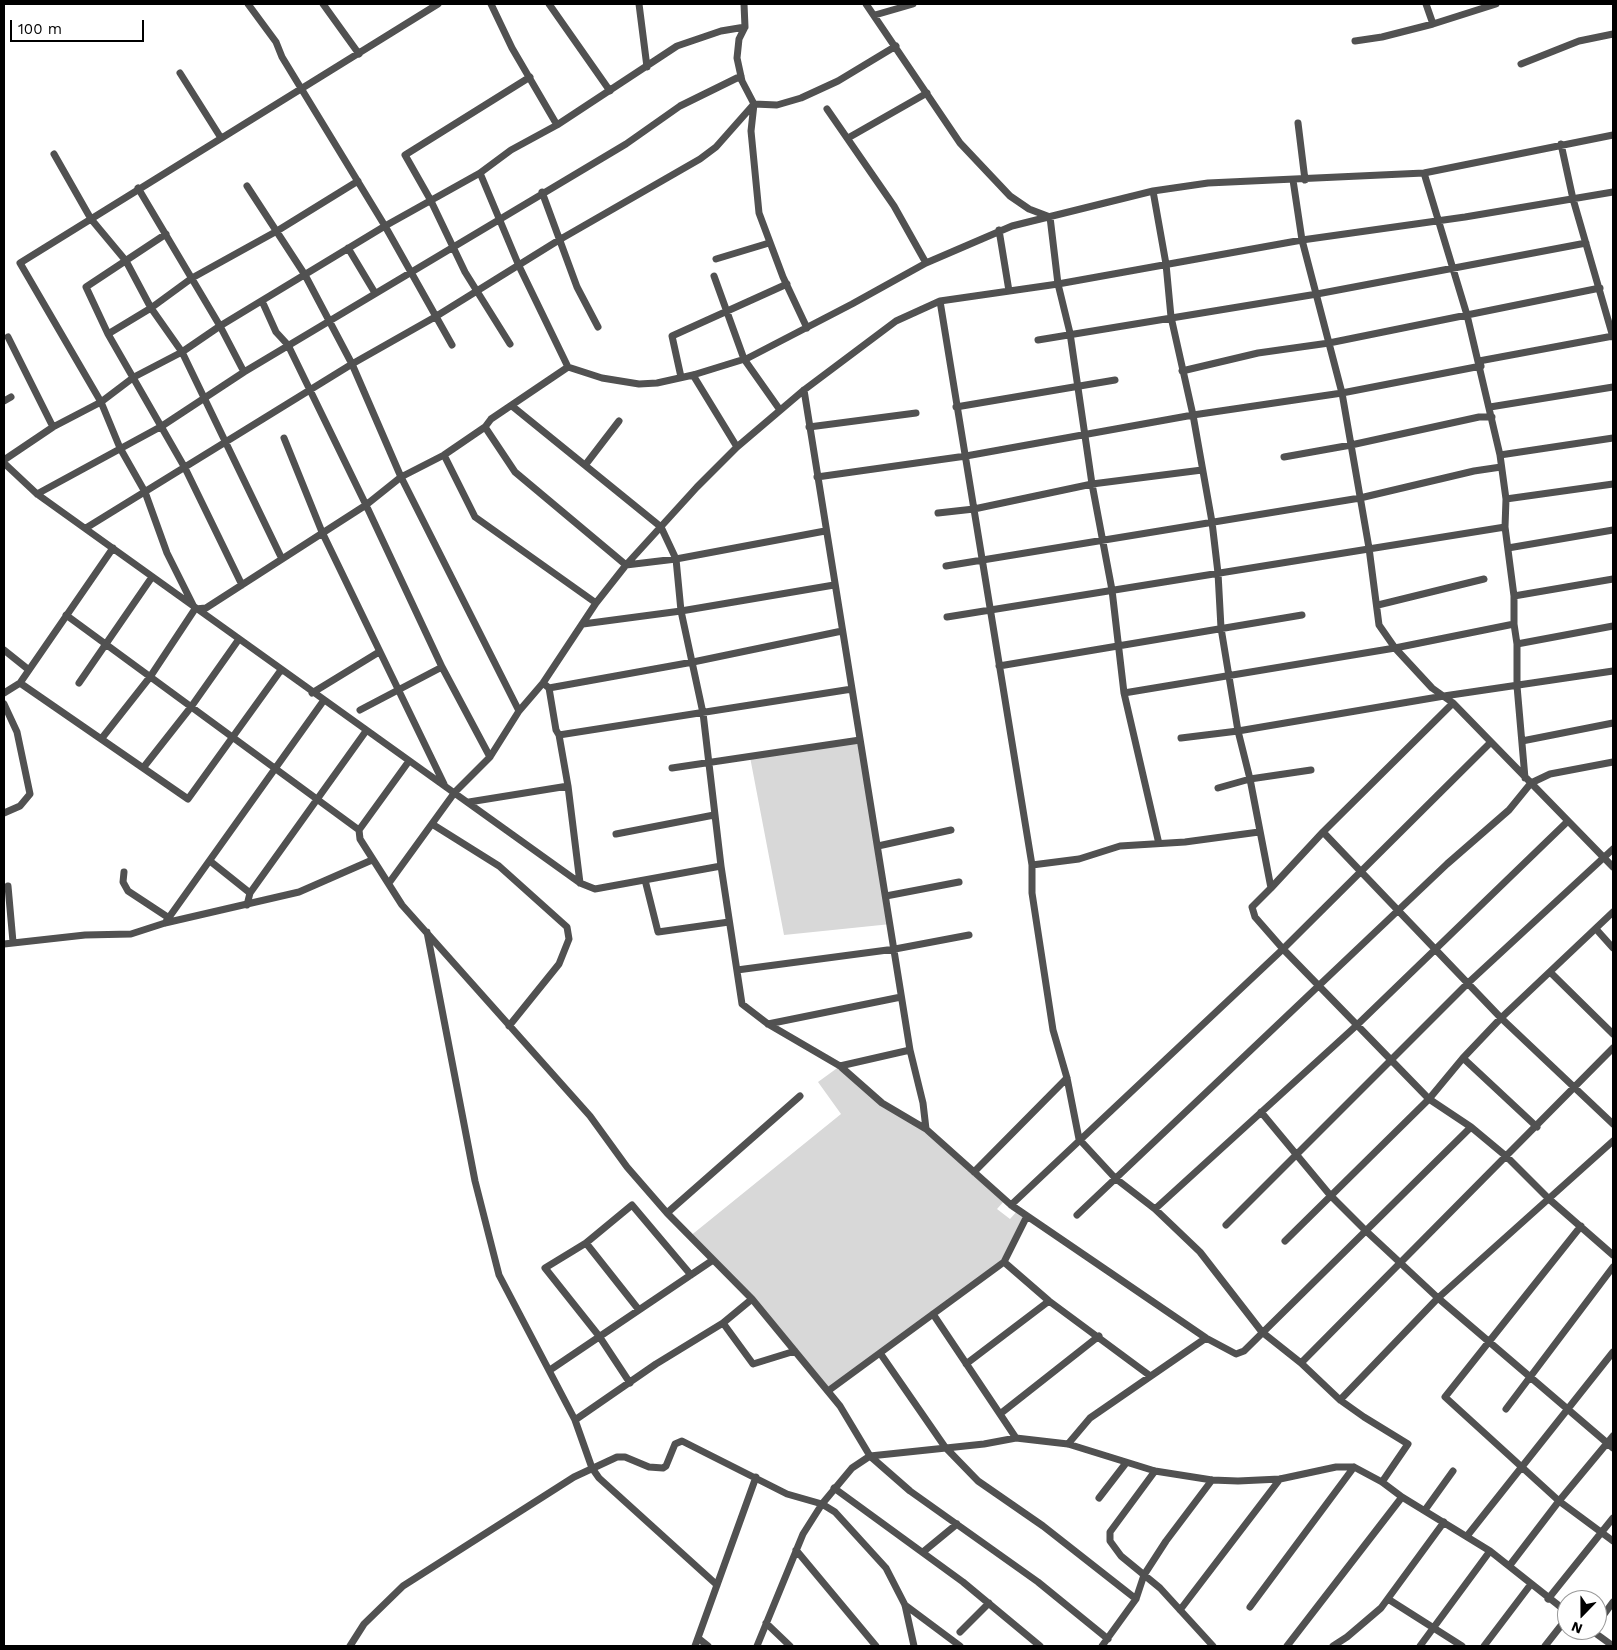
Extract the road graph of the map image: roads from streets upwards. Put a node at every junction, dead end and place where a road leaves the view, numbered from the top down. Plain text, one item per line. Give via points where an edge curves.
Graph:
1 (248, 4) edge
2 (323, 4) edge
3 (438, 4) edge
4 (491, 4) edge
5 (549, 4) edge
6 (641, 4) edge
7 (744, 4) edge
8 (866, 4) edge
9 (913, 4) edge
10 (1426, 4) edge
11 (1496, 4) edge
12 (875, 14) junction
13 (1433, 24) junction
14 (745, 27) junction
15 (1613, 34) edge
16 (1355, 41) dead end
17 (896, 46) junction
18 (359, 54) junction
19 (1521, 64) dead end
20 (647, 67) junction
21 (180, 73) dead end
22 (741, 76) junction
23 (530, 77) junction
24 (301, 88) junction
25 (610, 91) junction
26 (927, 94) junction
27 (754, 104) junction
28 (827, 109) dead end
29 (1298, 124) dead end
30 (557, 125) junction
31 (1613, 135) edge
32 (221, 138) junction
33 (848, 138) junction
34 (1561, 144) junction
35 (54, 154) dead end
36 (480, 173) junction
37 (1424, 173) junction
38 (1293, 180) junction
39 (1305, 180) junction
40 (358, 181) junction
41 (247, 186) dead end
42 (138, 188) junction
43 (1153, 191) junction
44 (542, 192) junction
45 (1613, 192) edge
46 (1573, 199) junction
47 (430, 200) junction
48 (1050, 217) junction
49 (499, 218) junction
50 (91, 219) junction
51 (1440, 220) junction
52 (385, 226) junction
53 (999, 230) junction
54 (277, 231) junction
55 (166, 234) junction
56 (559, 240) junction
57 (1302, 240) junction
58 (769, 243) junction
59 (1586, 243) junction
60 (452, 246) junction
61 (348, 248) junction
62 (716, 259) dead end
63 (126, 261) junction
64 (926, 263) junction
65 (1166, 264) junction
66 (519, 266) junction
67 (1454, 267) junction
68 (410, 271) junction
69 (305, 275) junction
70 (714, 276) dead end
71 (192, 278) junction
72 (786, 284) junction
73 (1058, 284) junction
74 (1600, 288) junction
75 (476, 291) junction
76 (1009, 291) junction
77 (375, 293) junction
78 (1316, 294) junction
79 (262, 301) junction
80 (940, 301) junction
81 (150, 308) junction
82 (727, 312) junction
83 (1467, 315) junction
84 (435, 317) junction
85 (1171, 317) junction
86 (329, 322) junction
87 (220, 326) junction
88 (598, 327) dead end
89 (807, 328) junction
90 (1070, 333) junction
91 (108, 334) junction
92 (1613, 336) edge
93 (8, 337) dead end
94 (1038, 340) dead end
95 (1329, 343) junction
96 (510, 344) dead end
97 (452, 345) dead end
98 (288, 346) junction
99 (182, 352) junction
100 (744, 359) junction
101 (1480, 363) junction
102 (352, 364) junction
103 (568, 367) junction
104 (1182, 371) junction
105 (244, 372) junction
106 (693, 375) junction
107 (681, 377) junction
108 (134, 378) junction
109 (1116, 380) dead end
110 (1076, 386) junction
111 (1613, 387) edge
112 (309, 390) junction
113 (804, 390) junction
114 (1342, 393) junction
115 (204, 399) junction
116 (101, 402) junction
117 (512, 406) junction
118 (1490, 406) junction
119 (956, 407) junction
120 (780, 410) junction
121 (916, 413) dead end
122 (1193, 415) junction
123 (1492, 416) junction
124 (619, 421) dead end
125 (162, 426) junction
126 (53, 427) junction
127 (485, 427) junction
128 (809, 427) junction
129 (1085, 434) junction
130 (284, 438) dead end
131 (1613, 438) edge
132 (224, 441) junction
133 (1351, 445) junction
134 (737, 447) junction
135 (120, 448) junction
136 (444, 455) junction
137 (1500, 455) junction
138 (966, 456) junction
139 (1284, 457) dead end
140 (4, 464) edge
141 (586, 464) junction
142 (1501, 467) junction
143 (185, 468) junction
144 (1202, 470) junction
145 (401, 477) junction
146 (817, 477) junction
147 (1092, 484) junction
148 (1613, 484) edge
149 (145, 492) junction
150 (37, 494) junction
151 (1360, 498) junction
152 (1506, 499) junction
153 (366, 504) junction
154 (974, 508) junction
155 (938, 513) dead end
156 (1212, 522) junction
157 (662, 527) junction
158 (1504, 527) junction
159 (86, 528) junction
160 (825, 530) junction
161 (1613, 530) edge
162 (322, 532) junction
163 (1102, 542) junction
164 (113, 548) junction
165 (1369, 548) junction
166 (1508, 548) junction
167 (282, 559) junction
168 (676, 559) junction
169 (982, 561) junction
170 (626, 565) junction
171 (946, 566) dead end
172 (1218, 573) junction
173 (152, 577) junction
174 (1484, 579) dead end
175 (1613, 579) edge
176 (242, 585) junction
177 (834, 585) junction
178 (1112, 590) junction
179 (1514, 596) junction
180 (596, 603) junction
181 (1378, 605) junction
182 (195, 609) junction
183 (990, 609) junction
184 (681, 610) junction
185 (66, 615) junction
186 (1302, 615) dead end
187 (947, 617) dead end
188 (583, 624) junction
189 (1514, 624) junction
190 (1613, 626) edge
191 (1221, 628) junction
192 (842, 631) junction
193 (239, 639) junction
194 (107, 644) junction
195 (1517, 644) junction
196 (1120, 645) junction
197 (1395, 648) junction
198 (4, 650) edge
199 (379, 652) junction
200 (693, 662) junction
201 (999, 666) junction
202 (442, 667) junction
203 (28, 670) junction
204 (281, 670) junction
205 (1613, 671) edge
206 (1229, 675) junction
207 (150, 677) junction
208 (20, 683) junction
209 (79, 683) dead end
210 (546, 686) junction
211 (1517, 686) junction
212 (852, 688) junction
213 (397, 689) junction
214 (4, 693) edge
215 (312, 693) junction
216 (1124, 693) junction
217 (1444, 696) junction
218 (324, 700) junction
219 (1453, 703) junction
220 (4, 704) edge
221 (191, 707) junction
222 (360, 710) dead end
223 (518, 711) junction
224 (703, 713) junction
225 (1613, 723) edge
226 (366, 731) junction
227 (1238, 731) junction
228 (559, 735) junction
229 (234, 736) junction
230 (102, 738) junction
231 (1181, 738) dead end
232 (860, 740) junction
233 (1522, 741) junction
234 (1491, 742) junction
235 (490, 757) junction
236 (409, 761) junction
237 (1613, 762) edge
238 (708, 764) junction
239 (143, 768) junction
240 (672, 768) dead end
241 (276, 769) junction
242 (1311, 770) dead end
243 (1525, 778) junction
244 (1250, 779) junction
245 (1531, 783) junction
246 (444, 784) junction
247 (568, 786) junction
248 (1218, 788) dead end
249 (455, 792) junction
250 (318, 800) junction
251 (469, 802) junction
252 (4, 813) edge
253 (714, 815) junction
254 (1568, 821) junction
255 (432, 824) junction
256 (360, 830) junction
257 (951, 830) dead end
258 (1259, 832) junction
259 (1323, 832) junction
260 (616, 834) dead end
261 (1159, 844) junction
262 (878, 846) junction
263 (1613, 849) edge
264 (1604, 857) junction
265 (372, 860) junction
266 (210, 861) junction
267 (1032, 865) junction
268 (721, 866) junction
269 (1613, 867) edge
270 (1360, 871) junction
271 (124, 872) dead end
272 (645, 880) junction
273 (958, 882) dead end
274 (389, 883) junction
275 (580, 883) junction
276 (8, 886) dead end
277 (1271, 888) junction
278 (250, 892) junction
279 (886, 896) junction
280 (247, 906) junction
281 (1398, 911) junction
282 (1613, 912) edge
283 (167, 920) junction
284 (729, 922) junction
285 (1596, 929) junction
286 (427, 931) junction
287 (968, 935) dead end
288 (13, 942) junction
289 (4, 944) edge
290 (1613, 948) edge
291 (895, 949) junction
292 (1283, 949) junction
293 (1435, 950) junction
294 (736, 970) junction
295 (1550, 972) junction
296 (1468, 983) junction
297 (1319, 985) junction
298 (902, 997) junction
299 (1501, 1018) junction
300 (768, 1024) junction
301 (1357, 1025) junction
302 (509, 1026) junction
303 (1613, 1034) edge
304 (1613, 1048) edge
305 (910, 1050) junction
306 (1464, 1058) junction
307 (1392, 1061) junction
308 (840, 1066) junction
309 (1067, 1078) junction
310 (1575, 1089) junction
311 (800, 1096) dead end
312 (1429, 1099) junction
313 (1261, 1112) junction
314 (1613, 1124) edge
315 (1471, 1127) junction
316 (1537, 1127) junction
317 (926, 1129) junction
318 (1078, 1139) junction
319 (1613, 1141) edge
320 (1298, 1154) junction
321 (1506, 1157) junction
322 (974, 1172) junction
323 (1115, 1178) junction
324 (1330, 1195) junction
325 (1549, 1199) junction
326 (1011, 1205) junction
327 (1155, 1209) junction
328 (667, 1213) junction
329 (1076, 1215) dead end
330 (1027, 1216) junction
331 (1226, 1225) dead end
332 (1581, 1226) junction
333 (1365, 1230) junction
334 (1285, 1240) dead end
335 (586, 1243) junction
336 (1613, 1255) edge
337 (713, 1260) junction
338 (1004, 1262) junction
339 (1400, 1263) junction
340 (1613, 1267) edge
341 (691, 1275) junction
342 (1438, 1298) junction
343 (752, 1299) junction
344 (1049, 1301) junction
345 (639, 1310) junction
346 (933, 1314) junction
347 (723, 1323) junction
348 (1262, 1332) junction
349 (600, 1336) junction
350 (1099, 1336) junction
351 (1206, 1338) junction
352 (1490, 1343) junction
353 (795, 1351) junction
354 (1613, 1352) edge
355 (880, 1354) junction
356 (1301, 1363) junction
357 (966, 1364) junction
358 (550, 1370) junction
359 (1149, 1375) junction
360 (1531, 1378) junction
361 (630, 1383) junction
362 (828, 1392) junction
363 (1340, 1400) junction
364 (1506, 1409) dead end
365 (1567, 1410) junction
366 (1000, 1414) junction
367 (575, 1420) junction
368 (1613, 1436) edge
369 (1016, 1438) junction
370 (1068, 1444) junction
371 (1610, 1446) edge
372 (945, 1447) junction
373 (870, 1456) junction
374 (1126, 1463) junction
375 (1521, 1466) junction
376 (1354, 1467) junction
377 (592, 1468) junction
378 (1155, 1471) junction
379 (1453, 1472) dead end
380 (756, 1477) junction
381 (1280, 1479) junction
382 (1212, 1480) junction
383 (1382, 1482) junction
384 (834, 1488) junction
385 (1402, 1497) junction
386 (1098, 1498) dead end
387 (1559, 1500) junction
388 (822, 1504) junction
389 (1424, 1510) junction
390 (1613, 1518) edge
391 (1444, 1522) junction
392 (958, 1524) junction
393 (1602, 1532) junction
394 (1467, 1536) junction
395 (1613, 1541) edge
396 (796, 1550) junction
397 (1490, 1551) junction
398 (923, 1552) junction
399 (1510, 1565) junction
400 (1144, 1575) junction
401 (1531, 1584) junction
402 (717, 1585) junction
403 (1548, 1598) junction
404 (1136, 1599) junction
405 (1388, 1599) junction
406 (989, 1602) junction
407 (905, 1605) junction
408 (1557, 1605) edge
409 (1250, 1607) dead end
410 (1180, 1610) junction
411 (766, 1623) junction
412 (1435, 1627) junction
413 (1557, 1631) edge
414 (960, 1632) dead end
415 (698, 1638) junction
416 (1108, 1639) junction
417 (1603, 1643) edge
418 (350, 1646) edge
419 (695, 1646) edge
420 (708, 1646) edge
421 (757, 1646) edge
422 (790, 1646) edge
423 (876, 1646) edge
424 (914, 1646) edge
425 (960, 1646) edge
426 (1040, 1646) edge
427 (1102, 1646) edge
428 (1213, 1646) edge
429 (1287, 1646) edge
430 (1333, 1646) edge
431 (1420, 1646) edge
432 (1462, 1646) edge
433 (1484, 1646) edge
434 (1545, 1646) edge
435 (1613, 1646) edge

1 - 24 street via 276,42
2 - 18 street
3 - 18 street
4 - 23 street
5 - 25 street
6 - 20 street
7 - 14 street
8 - 12 street
9 - 12 street
10 - 13 street
11 - 13 street
12 - 17 street
13 - 16 street
14 - 20 street via 721,31 677,46
14 - 22 street via 739,39 737,58
15 - 19 street via 1578,41
17 - 26 street
17 - 27 street via 838,81 801,98 777,105
18 - 24 street
20 - 25 street
21 - 32 street
22 - 27 street
22 - 44 street via 680,106 626,144
23 - 30 street
23 - 47 street via 405,155
24 - 32 street
24 - 40 street
25 - 30 street
26 - 33 street
26 - 48 street via 981,168 1010,196 1029,209
27 - 56 street via 716,147 700,159
27 - 58 street via 751,131 756,191
28 - 33 street
29 - 39 street
30 - 36 street via 511,150
31 - 34 street
32 - 42 street
33 - 64 street via 894,206
34 - 37 street
34 - 46 street
35 - 50 street
36 - 47 street
36 - 49 street
37 - 39 street
37 - 51 street
38 - 39 street
38 - 43 street via 1208,183
38 - 57 street
40 - 52 street
40 - 54 street
41 - 54 street
42 - 50 street
42 - 55 street
43 - 48 street
43 - 65 street
44 - 49 street
44 - 56 street
45 - 46 street
46 - 51 street
46 - 59 street
47 - 52 street
47 - 60 street
48 - 53 street
48 - 73 street
49 - 60 street
49 - 66 street
50 - 63 street
50 - 116 street via 20,263
51 - 57 street
51 - 67 street
52 - 61 street
52 - 68 street
53 - 64 street
53 - 76 street
54 - 69 street
54 - 71 street
55 - 63 street
55 - 71 street
56 - 66 street
56 - 88 street via 577,287
57 - 65 street
57 - 78 street
58 - 62 street
58 - 72 street
59 - 67 street
59 - 74 street
60 - 68 street
60 - 75 street
61 - 69 street
61 - 77 street
63 - 81 street
63 - 91 street via 86,287
64 - 89 street
65 - 73 street
65 - 85 street
66 - 75 street
66 - 103 street
67 - 78 street
67 - 83 street
68 - 77 street
68 - 84 street
69 - 79 street
69 - 86 street
70 - 82 street
71 - 81 street
71 - 87 street
72 - 82 street
72 - 89 street
73 - 76 street
73 - 90 street
74 - 83 street
74 - 92 street
75 - 84 street
75 - 96 street
76 - 80 street
77 - 86 street
78 - 85 street
78 - 95 street
79 - 87 street
79 - 98 street via 276,332
80 - 113 street via 896,321
80 - 119 street
81 - 91 street
81 - 99 street
82 - 100 street
82 - 107 street via 672,336
83 - 95 street
83 - 101 street
84 - 97 street
84 - 102 street
85 - 90 street
85 - 104 street
86 - 98 street
86 - 102 street
87 - 99 street
87 - 105 street
89 - 100 street
90 - 94 street
90 - 110 street
91 - 108 street
92 - 101 street
93 - 126 street
95 - 104 street via 1258,353
95 - 114 street
98 - 105 street
98 - 112 street
99 - 108 street
99 - 115 street
100 - 106 street
100 - 120 street
101 - 114 street
101 - 118 street
102 - 112 street
102 - 145 street
103 - 107 street via 628,384 657,383
103 - 117 street
104 - 122 street
105 - 115 street
106 - 107 street
106 - 134 street
108 - 116 street
108 - 125 street
109 - 110 street
110 - 119 street
110 - 129 street
111 - 118 street
112 - 132 street
112 - 153 street
113 - 120 street
113 - 128 street
114 - 122 street
114 - 133 street
115 - 125 street
115 - 132 street
116 - 126 street
116 - 135 street
117 - 127 street
117 - 141 street
118 - 123 street
119 - 138 street
120 - 134 street
121 - 128 street
122 - 129 street
122 - 144 street
123 - 133 street
123 - 137 street
124 - 141 street
125 - 135 street
125 - 143 street
126 - 140 street
127 - 136 street
127 - 170 street via 515,472
128 - 146 street
129 - 138 street
129 - 147 street
130 - 162 street
131 - 137 street
132 - 143 street
132 - 167 street
133 - 139 street
133 - 151 street
134 - 157 street via 696,487
135 - 149 street
135 - 150 street
136 - 145 street
136 - 180 street via 475,518
137 - 142 street
138 - 146 street
138 - 154 street
140 - 150 street
141 - 157 street
142 - 151 street
142 - 152 street
143 - 149 street
143 - 176 street
144 - 147 street
144 - 156 street
145 - 153 street
145 - 223 street
146 - 160 street
147 - 154 street
147 - 163 street
148 - 152 street
149 - 159 street
149 - 182 street via 167,553
150 - 159 street
151 - 156 street
151 - 165 street
152 - 158 street
153 - 162 street
153 - 202 street
154 - 155 street
154 - 169 street
156 - 163 street
156 - 172 street
157 - 168 street
157 - 170 street
158 - 165 street
158 - 166 street
159 - 164 street
160 - 168 street
160 - 177 street
161 - 166 street
162 - 167 street
162 - 199 street
163 - 169 street
163 - 178 street
164 - 173 street
164 - 185 street
165 - 172 street
165 - 181 street
166 - 179 street
167 - 176 street
168 - 170 street
168 - 184 street
169 - 171 street
169 - 183 street
170 - 180 street
172 - 178 street
172 - 191 street
173 - 182 street
173 - 194 street
174 - 181 street
175 - 179 street
176 - 182 street via 206,608
177 - 184 street
177 - 192 street
178 - 183 street
178 - 196 street
179 - 189 street
180 - 188 street
181 - 197 street via 1379,624
182 - 193 street
182 - 207 street
183 - 187 street
183 - 201 street
184 - 188 street
184 - 200 street
185 - 194 street
185 - 203 street
186 - 191 street
188 - 210 street
189 - 195 street
189 - 197 street
190 - 195 street
191 - 196 street
191 - 206 street
192 - 200 street
192 - 212 street
193 - 204 street
193 - 221 street
194 - 207 street
194 - 209 street
195 - 211 street
196 - 201 street
196 - 216 street
197 - 206 street
197 - 217 street via 1432,688
198 - 203 street
199 - 213 street
199 - 215 street
200 - 210 street
200 - 224 street
201 - 267 street
202 - 213 street
202 - 235 street
203 - 208 street
204 - 215 street
204 - 229 street
205 - 211 street
206 - 216 street
206 - 227 street
207 - 221 street
207 - 230 street
208 - 214 street
208 - 230 street
210 - 223 street
210 - 228 street
211 - 217 street
211 - 233 street
212 - 224 street
212 - 232 street
213 - 222 street
213 - 246 street
215 - 218 street
216 - 261 street
217 - 219 street
217 - 227 street
218 - 226 street
218 - 241 street
219 - 234 street
219 - 259 street
220 - 252 street via 17,732 30,794 20,806
221 - 229 street
221 - 239 street
223 - 235 street
224 - 228 street
224 - 238 street
225 - 233 street
226 - 236 street
226 - 250 street
227 - 231 street
227 - 244 street
228 - 247 street
229 - 239 street via 188,799
229 - 241 street
230 - 239 street
232 - 238 street
232 - 262 street
233 - 243 street
234 - 243 street
234 - 270 street
235 - 249 street
236 - 246 street
236 - 256 street
237 - 245 street via 1550,774
238 - 240 street
238 - 253 street
241 - 250 street
241 - 266 street
242 - 244 street
243 - 245 street
244 - 248 street
244 - 258 street
245 - 254 street
245 - 281 street via 1508,810
246 - 249 street
247 - 251 street
247 - 275 street
249 - 251 street
249 - 255 street
250 - 256 street
250 - 278 street
251 - 275 street
253 - 260 street
253 - 268 street
254 - 264 street
254 - 293 street
255 - 274 street
255 - 302 street via 499,866 567,927 570,939 559,964
256 - 265 street via 360,840
257 - 262 street
258 - 261 street
258 - 277 street
259 - 270 street
259 - 277 street
261 - 267 street via 1120,846 1079,859
262 - 279 street
263 - 264 street
264 - 269 street
264 - 296 street
265 - 274 street
265 - 280 street via 299,892
266 - 278 street
266 - 283 street
267 - 309 street via 1032,893 1053,1030
268 - 272 street
268 - 284 street
270 - 281 street
270 - 292 street
271 - 283 street via 123,882 128,891
272 - 275 street via 595,889
272 - 284 street via 658,932
273 - 279 street
274 - 286 street via 402,905
276 - 288 street
277 - 292 street via 1252,907 1255,917
278 - 280 street
279 - 291 street
280 - 283 street
281 - 293 street
281 - 297 street
282 - 285 street
283 - 288 street via 131,934
284 - 294 street
285 - 290 street
285 - 295 street
286 - 302 street
286 - 358 street via 474,1181 499,1275
287 - 291 street
288 - 289 street
291 - 294 street
291 - 298 street
292 - 297 street
292 - 318 street
293 - 296 street
293 - 301 street
294 - 300 street via 742,1004
295 - 299 street
295 - 303 street
296 - 299 street
296 - 307 street
297 - 301 street
297 - 323 street
298 - 300 street
298 - 305 street
299 - 306 street
299 - 310 street
300 - 308 street
301 - 307 street
301 - 313 street
302 - 328 street via 590,1116 627,1167
304 - 310 street
305 - 308 street
305 - 317 street
306 - 312 street
306 - 316 street
307 - 312 street
307 - 320 street
308 - 317 street via 882,1103
309 - 318 street
309 - 322 street
310 - 314 street
310 - 316 street
311 - 328 street
312 - 315 street
312 - 324 street
313 - 320 street
313 - 327 street
315 - 321 street
315 - 333 street
316 - 321 street
317 - 322 street
318 - 323 street
318 - 326 street
319 - 325 street
320 - 324 street
320 - 331 street
321 - 325 street
321 - 339 street
322 - 326 street
323 - 327 street
323 - 329 street
324 - 333 street
324 - 334 street
325 - 332 street
325 - 342 street
326 - 330 street
327 - 348 street via 1200,1252
328 - 337 street
330 - 338 street
330 - 351 street
332 - 336 street
332 - 352 street
333 - 339 street
333 - 348 street
335 - 341 street via 632,1205
335 - 345 street
335 - 349 street via 545,1268
337 - 341 street
337 - 343 street
338 - 344 street
338 - 346 street
339 - 342 street
339 - 356 street
340 - 360 street
341 - 345 street
342 - 352 street
342 - 363 street
343 - 347 street
343 - 353 street
344 - 350 street
344 - 357 street
345 - 349 street
346 - 355 street
346 - 357 street
347 - 353 street via 753,1364
347 - 361 street
348 - 351 street via 1240,1354
348 - 356 street
349 - 358 street
349 - 361 street
350 - 359 street
350 - 366 street
351 - 359 street
352 - 360 street
352 - 375 street via 1445,1397
353 - 362 street
354 - 365 street
355 - 362 street
355 - 372 street
356 - 363 street
357 - 366 street
358 - 367 street
359 - 370 street via 1090,1418
360 - 364 street
360 - 365 street
361 - 367 street
362 - 373 street
363 - 383 street via 1408,1444
365 - 371 street
365 - 375 street
366 - 369 street
367 - 377 street
368 - 371 street
369 - 370 street
369 - 372 street
370 - 374 street
371 - 387 street
372 - 373 street
372 - 404 street via 978,1481 1043,1526
373 - 384 street via 852,1468
373 - 392 street via 910,1491
374 - 378 street
374 - 386 street
375 - 387 street
375 - 394 street
376 - 381 street via 1336,1466
376 - 383 street
376 - 409 street
377 - 380 street via 617,1457 625,1457 649,1467 663,1468 675,1444 682,1441
377 - 402 street via 599,1478
377 - 418 street via 403,1586 364,1624
378 - 382 street
378 - 400 street via 1110,1532 1110,1541 1121,1556
379 - 389 street
380 - 388 street via 787,1494
380 - 402 street
381 - 382 street
381 - 410 street
382 - 400 street
383 - 385 street
384 - 388 street
384 - 398 street
385 - 389 street
385 - 429 street
387 - 393 street
387 - 399 street
388 - 396 street
388 - 407 street via 835,1512 886,1568
389 - 391 street
390 - 393 street
391 - 394 street
391 - 405 street
392 - 398 street
392 - 416 street via 1038,1582
393 - 395 street
393 - 403 street
394 - 397 street
396 - 411 street
396 - 423 street
397 - 399 street
397 - 412 street
398 - 406 street
399 - 401 street
400 - 404 street
400 - 410 street
401 - 403 street
401 - 433 street
402 - 415 street
403 - 408 street
404 - 416 street
405 - 412 street
405 - 430 street
406 - 414 street
406 - 426 street
407 - 424 street
407 - 425 street
410 - 428 street
411 - 421 street
411 - 422 street
412 - 431 street
412 - 432 street
413 - 434 street
415 - 419 street
415 - 420 street
416 - 427 street
417 - 435 street

